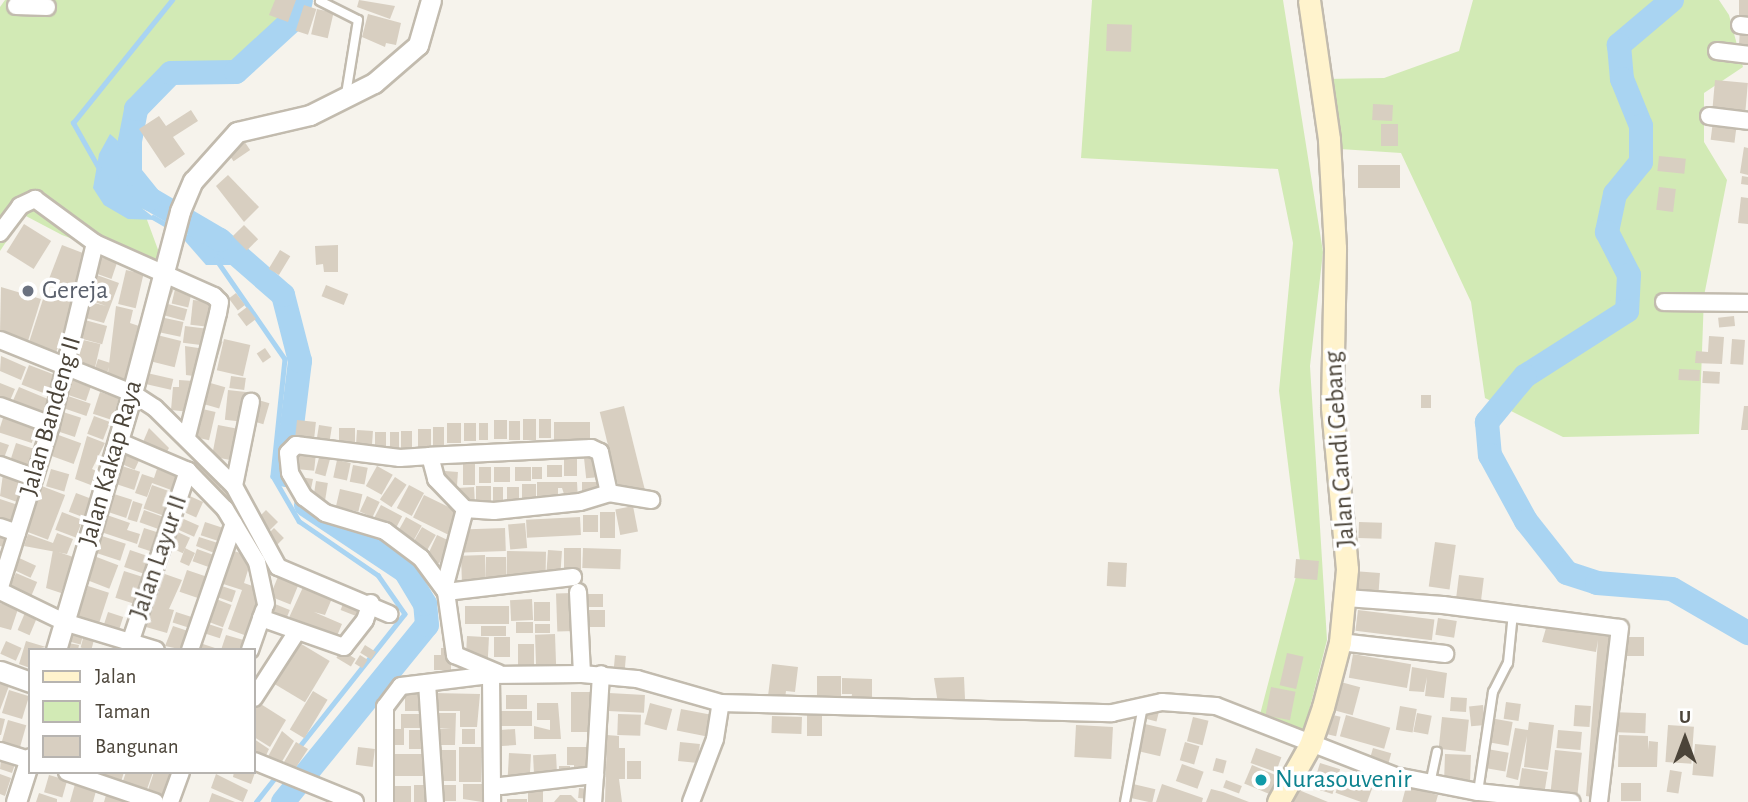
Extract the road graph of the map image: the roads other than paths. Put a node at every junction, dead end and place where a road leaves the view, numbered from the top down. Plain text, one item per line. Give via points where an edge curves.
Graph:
1 (431, 0) edge
2 (1309, 0) edge
3 (320, 1) edge
4 (11, 4) edge
5 (47, 7) dead end
6 (1717, 51) dead end
7 (1748, 55) edge
8 (345, 97) junction
9 (1709, 116) dead end
10 (1748, 121) edge
11 (0, 233) edge
12 (95, 243) junction
13 (162, 274) junction
14 (1664, 302) dead end
15 (1748, 303) edge
16 (0, 340) edge
17 (66, 365) junction
18 (132, 393) junction
19 (251, 402) dead end
20 (0, 406) edge
21 (51, 425) junction
22 (187, 436) junction
23 (118, 441) junction
24 (430, 456) junction
25 (0, 465) edge
26 (188, 471) junction
27 (33, 477) junction
28 (234, 486) junction
29 (609, 493) junction
30 (651, 500) dead end
31 (465, 509) junction
32 (234, 523) junction
33 (0, 527) edge
34 (17, 533) junction
35 (278, 567) junction
36 (0, 589) edge
37 (445, 591) junction
38 (1346, 598) junction
39 (371, 603) junction
40 (263, 611) junction
41 (1513, 613) junction
42 (389, 614) dead end
43 (64, 622) junction
44 (296, 633) junction
45 (1340, 642) junction
46 (130, 643) junction
47 (57, 648) edge
48 (149, 648) edge
49 (191, 648) edge
50 (251, 648) edge
51 (1445, 654) dead end
52 (0, 671) edge
53 (582, 674) junction
54 (601, 674) junction
55 (495, 675) junction
56 (28, 681) edge
57 (427, 683) junction
58 (256, 694) edge
59 (721, 703) junction
60 (1143, 706) junction
61 (1310, 745) junction
62 (0, 751) edge
63 (1437, 752) dead end
64 (28, 758) edge
65 (256, 762) edge
66 (28, 765) edge
67 (73, 774) edge
68 (180, 774) edge
69 (595, 775) junction
70 (1430, 784) junction
71 (106, 785) junction
72 (501, 786) dead end
73 (1478, 792) junction
74 (1454, 795) edge
75 (16, 802) edge
76 (101, 802) edge
77 (155, 802) edge
78 (170, 802) edge
79 (355, 802) edge
80 (385, 802) edge
81 (435, 802) edge
82 (492, 802) edge
83 (593, 802) edge
84 (691, 802) edge
85 (1125, 802) edge
86 (1278, 802) edge
87 (1571, 802) edge
88 (1599, 802) edge

1 - 8 street, Jalan Kakap Raya via 418,45 374,83
2 - 38 main road, Jalan Candi Gebang via 1329,139 1335,248 1332,407 1345,525
3 - 8 lane via 359,20
4 - 5 street
6 - 7 street
8 - 13 street, Jalan Kakap Raya via 310,115 237,132 207,160 180,211
9 - 10 street
11 - 12 street via 20,206 35,199
12 - 13 street
12 - 17 street, Jalan Bandeng II
13 - 18 street, Jalan Kakap Raya
13 - 22 street via 220,302
14 - 15 street
16 - 17 street
17 - 18 street
17 - 21 street, Jalan Bandeng II
18 - 22 street
18 - 23 street, Jalan Kakap Raya
19 - 28 street
20 - 21 street
21 - 27 street, Jalan Bandeng II
22 - 28 street
23 - 26 street
23 - 43 street, Jalan Kakap Raya
24 - 29 street via 595,449
24 - 31 street via 436,479
24 - 37 street via 383,457 296,445 288,453 290,473 303,497 325,513 385,531 421,558
25 - 27 street
26 - 32 street
26 - 46 street, Jalan Layur II
27 - 34 street, Jalan Bandeng II
28 - 35 street
29 - 30 street
29 - 31 street via 580,502 494,511
31 - 37 street
32 - 40 street via 257,562
32 - 49 street
33 - 34 street
34 - 36 street, Jalan Bandeng II
35 - 39 street
35 - 40 street
36 - 43 street
37 - 53 street via 575,584
37 - 55 street via 455,655
38 - 41 street
38 - 45 main road, Jalan Candi Gebang
39 - 42 street
39 - 44 street via 348,646
40 - 44 street
40 - 50 street
41 - 73 lane via 1508,663 1493,692
41 - 88 street via 1620,628
43 - 46 street
43 - 47 street, Jalan Kakap Raya
44 - 58 street
45 - 51 street
45 - 61 main road, Jalan Candi Gebang
46 - 48 street
52 - 56 street
53 - 54 street
53 - 55 street
54 - 59 street
54 - 69 street
55 - 57 street
55 - 82 street
57 - 80 street via 401,686 387,699
57 - 81 street
59 - 60 street via 1112,713
59 - 84 street via 715,738
60 - 61 street via 1216,706
60 - 85 lane
61 - 70 street
61 - 86 main road, Jalan Candi Gebang
62 - 64 street
63 - 70 lane
65 - 79 street
66 - 75 street
67 - 71 street
68 - 78 street
69 - 72 street
69 - 83 street
70 - 74 street
71 - 76 street
71 - 77 street
73 - 74 street
73 - 87 street

